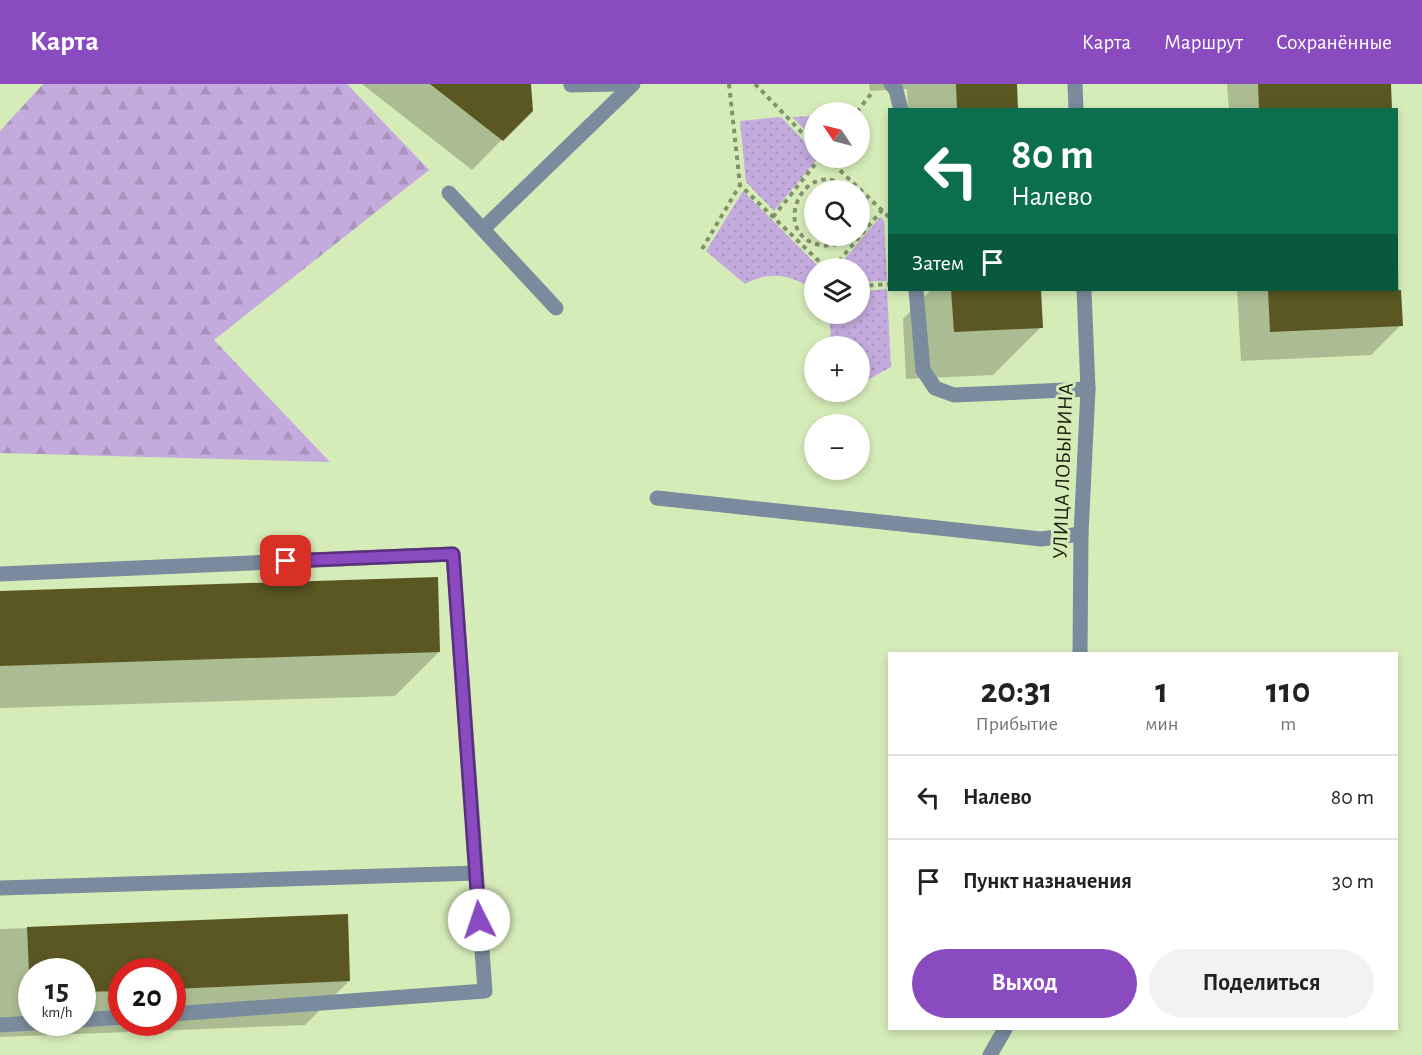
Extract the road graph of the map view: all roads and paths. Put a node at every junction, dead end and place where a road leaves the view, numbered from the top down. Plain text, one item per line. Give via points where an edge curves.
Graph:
1 (616, 84) edge
2 (633, 84) edge
3 (729, 84) edge
4 (755, 84) edge
5 (891, 84) edge
6 (1075, 84) edge
7 (571, 85) edge
8 (874, 91) dead end
9 (865, 102) edge
10 (900, 108) edge
11 (1076, 108) edge
12 (804, 135) edge
13 (812, 168) edge
14 (837, 168) edge
15 (850, 180) edge
16 (740, 185) junction
17 (797, 186) junction
18 (803, 191) joint
19 (449, 193) dead end
20 (870, 199) edge
21 (882, 210) junction
22 (888, 216) edge
23 (772, 217) junction
24 (870, 224) edge
25 (483, 229) junction
26 (804, 236) edge
27 (804, 239) edge
28 (799, 243) junction
29 (851, 246) edge
30 (702, 249) dead end
31 (815, 258) edge
32 (841, 258) edge
33 (888, 284) edge
34 (870, 285) edge
35 (916, 291) edge
36 (1084, 291) edge
37 (556, 308) dead end
38 (1088, 389) junction
39 (657, 498) dead end
40 (1081, 534) junction
41 (0, 574) edge
42 (1080, 652) edge
43 (476, 873) junction
44 (0, 888) edge
45 (186, 1013) edge
46 (18, 1024) edge
47 (0, 1025) edge
48 (1004, 1030) edge
49 (990, 1055) edge

1 - 7 street
2 - 25 street
3 - 16 path
4 - 12 path
5 - 10 street
6 - 11 street
8 - 9 path
13 - 17 path
14 - 15 path
16 - 23 path
16 - 30 path
17 - 18 path
17 - 23 path
18 - 26 path via 794,213
19 - 25 street
20 - 21 path
21 - 22 path
21 - 24 path
23 - 28 path
25 - 37 street
27 - 28 path
28 - 31 path
29 - 32 path
33 - 34 path
35 - 38 street via 923,370 934,388 954,395
36 - 38 street, УЛИЦА ЛОБЫРИНА
38 - 40 street, УЛИЦА ЛОБЫРИНА
39 - 40 street via 1041,539
40 - 42 street, УЛИЦА ЛОБЫРИНА
41 - 43 street via 453,554
43 - 44 street
43 - 45 street via 485,991
46 - 47 street
48 - 49 street

